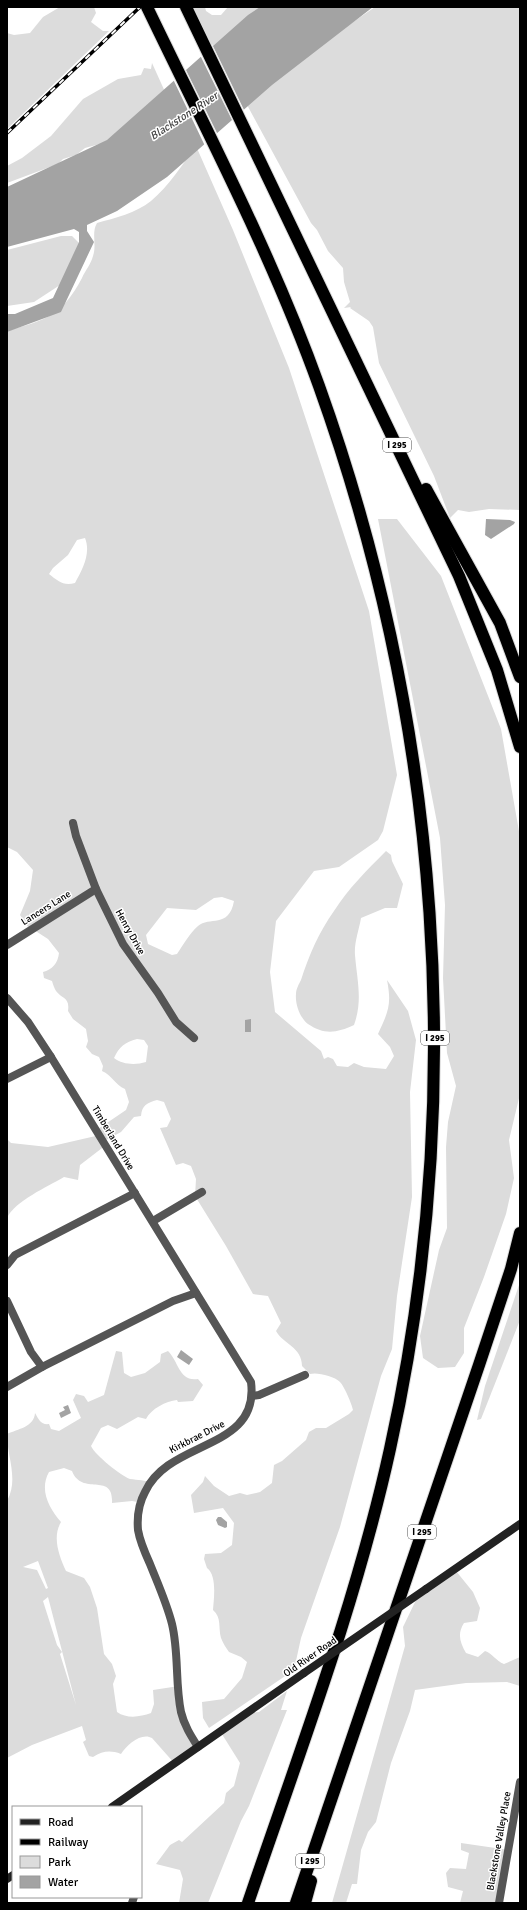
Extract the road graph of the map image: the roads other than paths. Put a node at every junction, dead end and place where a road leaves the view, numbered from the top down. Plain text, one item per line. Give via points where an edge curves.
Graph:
1 (147, 7) edge
2 (186, 7) edge
3 (373, 394) junction
4 (520, 677) edge
5 (520, 747) edge
6 (73, 823) dead end
7 (96, 889) junction
8 (7, 945) edge
9 (7, 998) edge
10 (194, 1038) dead end
11 (51, 1057) junction
12 (7, 1079) edge
13 (202, 1192) dead end
14 (135, 1193) junction
15 (153, 1221) junction
16 (519, 1238) edge
17 (7, 1265) edge
18 (196, 1293) junction
19 (7, 1301) edge
20 (42, 1367) junction
21 (305, 1375) dead end
22 (7, 1387) edge
23 (252, 1396) junction
24 (520, 1524) edge
25 (198, 1747) junction
26 (520, 1782) edge
27 (113, 1806) edge
28 (325, 1819) junction
29 (248, 1903) edge
30 (296, 1903) edge
31 (305, 1903) edge
32 (498, 1903) edge

1 - 29 highway, I 295 via 272,269 316,379 351,481 378,577 403,694 421,812 431,930 435,1049 432,1143 422,1256 408,1356 371,1529
2 - 3 highway, I 295
3 - 4 highway via 500,623
3 - 5 highway, I 295 via 472,605 497,670
6 - 7 street, Henry Drive
7 - 8 street, Lancers Lane
7 - 10 street, Henry Drive via 130,956 176,1022
9 - 11 street, Timberland Drive via 28,1022
11 - 12 street
11 - 14 street, Timberland Drive
13 - 15 street
14 - 15 street, Timberland Drive
14 - 17 street via 15,1255
15 - 18 street, Timberland Drive
16 - 28 highway, I 295 via 479,1365
18 - 20 street via 173,1300
18 - 23 street, Kirkbrae Drive via 251,1382
19 - 20 street via 31,1352
20 - 22 street
21 - 23 street
23 - 25 street, Kirkbrae Drive via 250,1409 236,1428 168,1464 156,1475 144,1492 139,1511 140,1539 172,1625 181,1712
24 - 25 main road, Old River Road, bridge
25 - 27 main road, Old River Road
26 - 32 street, Blackstone Valley Place
28 - 30 highway, I 295
28 - 31 highway

